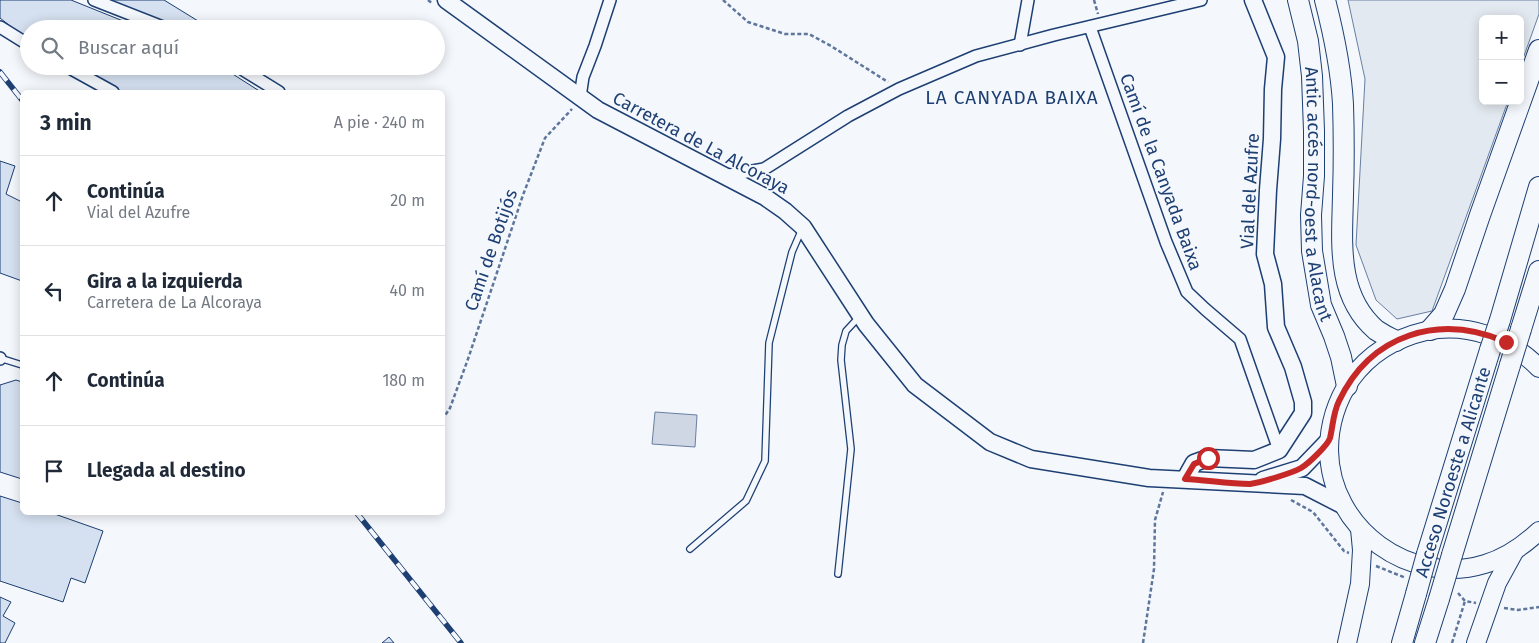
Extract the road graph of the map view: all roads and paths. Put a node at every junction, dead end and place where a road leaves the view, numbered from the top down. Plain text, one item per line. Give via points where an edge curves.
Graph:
1 (94, 0) edge
2 (428, 0) edge
3 (610, 0) edge
4 (723, 0) edge
5 (1028, 0) edge
6 (1201, 0) edge
7 (1253, 0) edge
8 (1298, 0) edge
9 (1325, 0) edge
10 (441, 3) edge
11 (145, 20) edge
12 (0, 27) edge
13 (1090, 28) junction
14 (20, 39) edge
15 (1020, 45) junction
16 (1539, 50) edge
17 (82, 75) edge
18 (252, 75) edge
19 (109, 90) edge
20 (276, 90) edge
21 (899, 90) junction
22 (580, 97) junction
23 (723, 176) junction
24 (1539, 187) edge
25 (803, 227) junction
26 (1539, 271) edge
27 (860, 316) junction
28 (1430, 330) junction
29 (1396, 341) junction
30 (0, 358) edge
31 (20, 364) edge
32 (1539, 368) edge
33 (1347, 386) junction
34 (445, 416) edge
35 (1330, 440) junction
36 (1279, 450) junction
37 (1167, 478) junction
38 (1185, 479) junction
39 (1252, 484) junction
40 (1288, 485) junction
41 (1344, 506) junction
42 (1360, 529) junction
43 (1539, 531) edge
44 (1539, 544) edge
45 (690, 548) dead end
46 (1517, 549) junction
47 (1362, 559) junction
48 (838, 574) dead end
49 (1411, 586) junction
50 (1446, 593) junction
51 (1143, 643) edge
52 (1347, 643) edge
53 (1402, 643) edge
54 (1425, 643) edge
55 (1452, 643) edge
56 (1476, 643) edge

1 - 11 street
2 - 10 path
3 - 22 street via 583,76
4 - 21 path via 748,22 785,34 809,34
5 - 15 street
6 - 13 street
7 - 36 street, Vial del Azufre via 1276,57 1265,254 1273,284 1276,327 1303,402 1303,413
8 - 33 highway, Antic accés nord-oest a Alacant via 1312,76 1312,251 1321,305 1334,336
9 - 29 highway, Antic accés nord-oest a Alacant via 1337,46 1343,105 1341,239 1346,280 1362,316 1377,331
10 - 22 street, Carretera de La Alcoraya
12 - 14 street
13 - 15 street
13 - 36 street, Camí de la Canyada Baixa via 1186,292 1240,339
15 - 21 street via 976,56
16 - 28 highway via 1455,289 1444,314
17 - 19 street
18 - 20 street
21 - 23 street via 848,116 764,169
22 - 23 street, Carretera de La Alcoraya via 598,110
22 - 34 path, Camí de Botijós via 545,138 522,194 459,383
23 - 25 street, Carretera de La Alcoraya via 765,197
24 - 49 highway, Acceso Noroeste a Alicante, bridge via 1427,554
25 - 27 street, Carretera de La Alcoraya
25 - 45 lane via 792,252 769,343 765,461 746,501
26 - 50 highway, Acceso Noroeste a Alicante, bridge via 1452,555
27 - 37 street, Carretera de La Alcoraya via 915,384 990,442 1031,459
27 - 48 lane via 846,331 842,345 851,449
28 - 29 main road
28 - 32 main road via 1461,329 1491,336 1519,350
29 - 33 main road via 1368,360
30 - 31 lane
33 - 35 main road via 1332,422
35 - 39 street via 1302,468
35 - 41 main road via 1332,474
36 - 38 street via 1254,460 1208,458 1194,464
37 - 38 street, Carretera de La Alcoraya
37 - 51 path via 1155,520 1154,568
38 - 39 street, Carretera de La Alcoraya
39 - 40 street, Carretera de La Alcoraya
40 - 41 street, Carretera de La Alcoraya via 1305,486
40 - 47 path via 1291,500 1313,512 1344,551
41 - 42 main road
42 - 46 main road via 1372,541 1401,559 1434,568 1484,565
42 - 47 main road
43 - 46 main road
44 - 46 street
46 - 56 main road via 1496,583
47 - 49 path
47 - 52 main road
49 - 53 highway, Acceso Noroeste a Alicante
50 - 54 highway, Acceso Noroeste a Alicante
50 - 55 path via 1465,600

